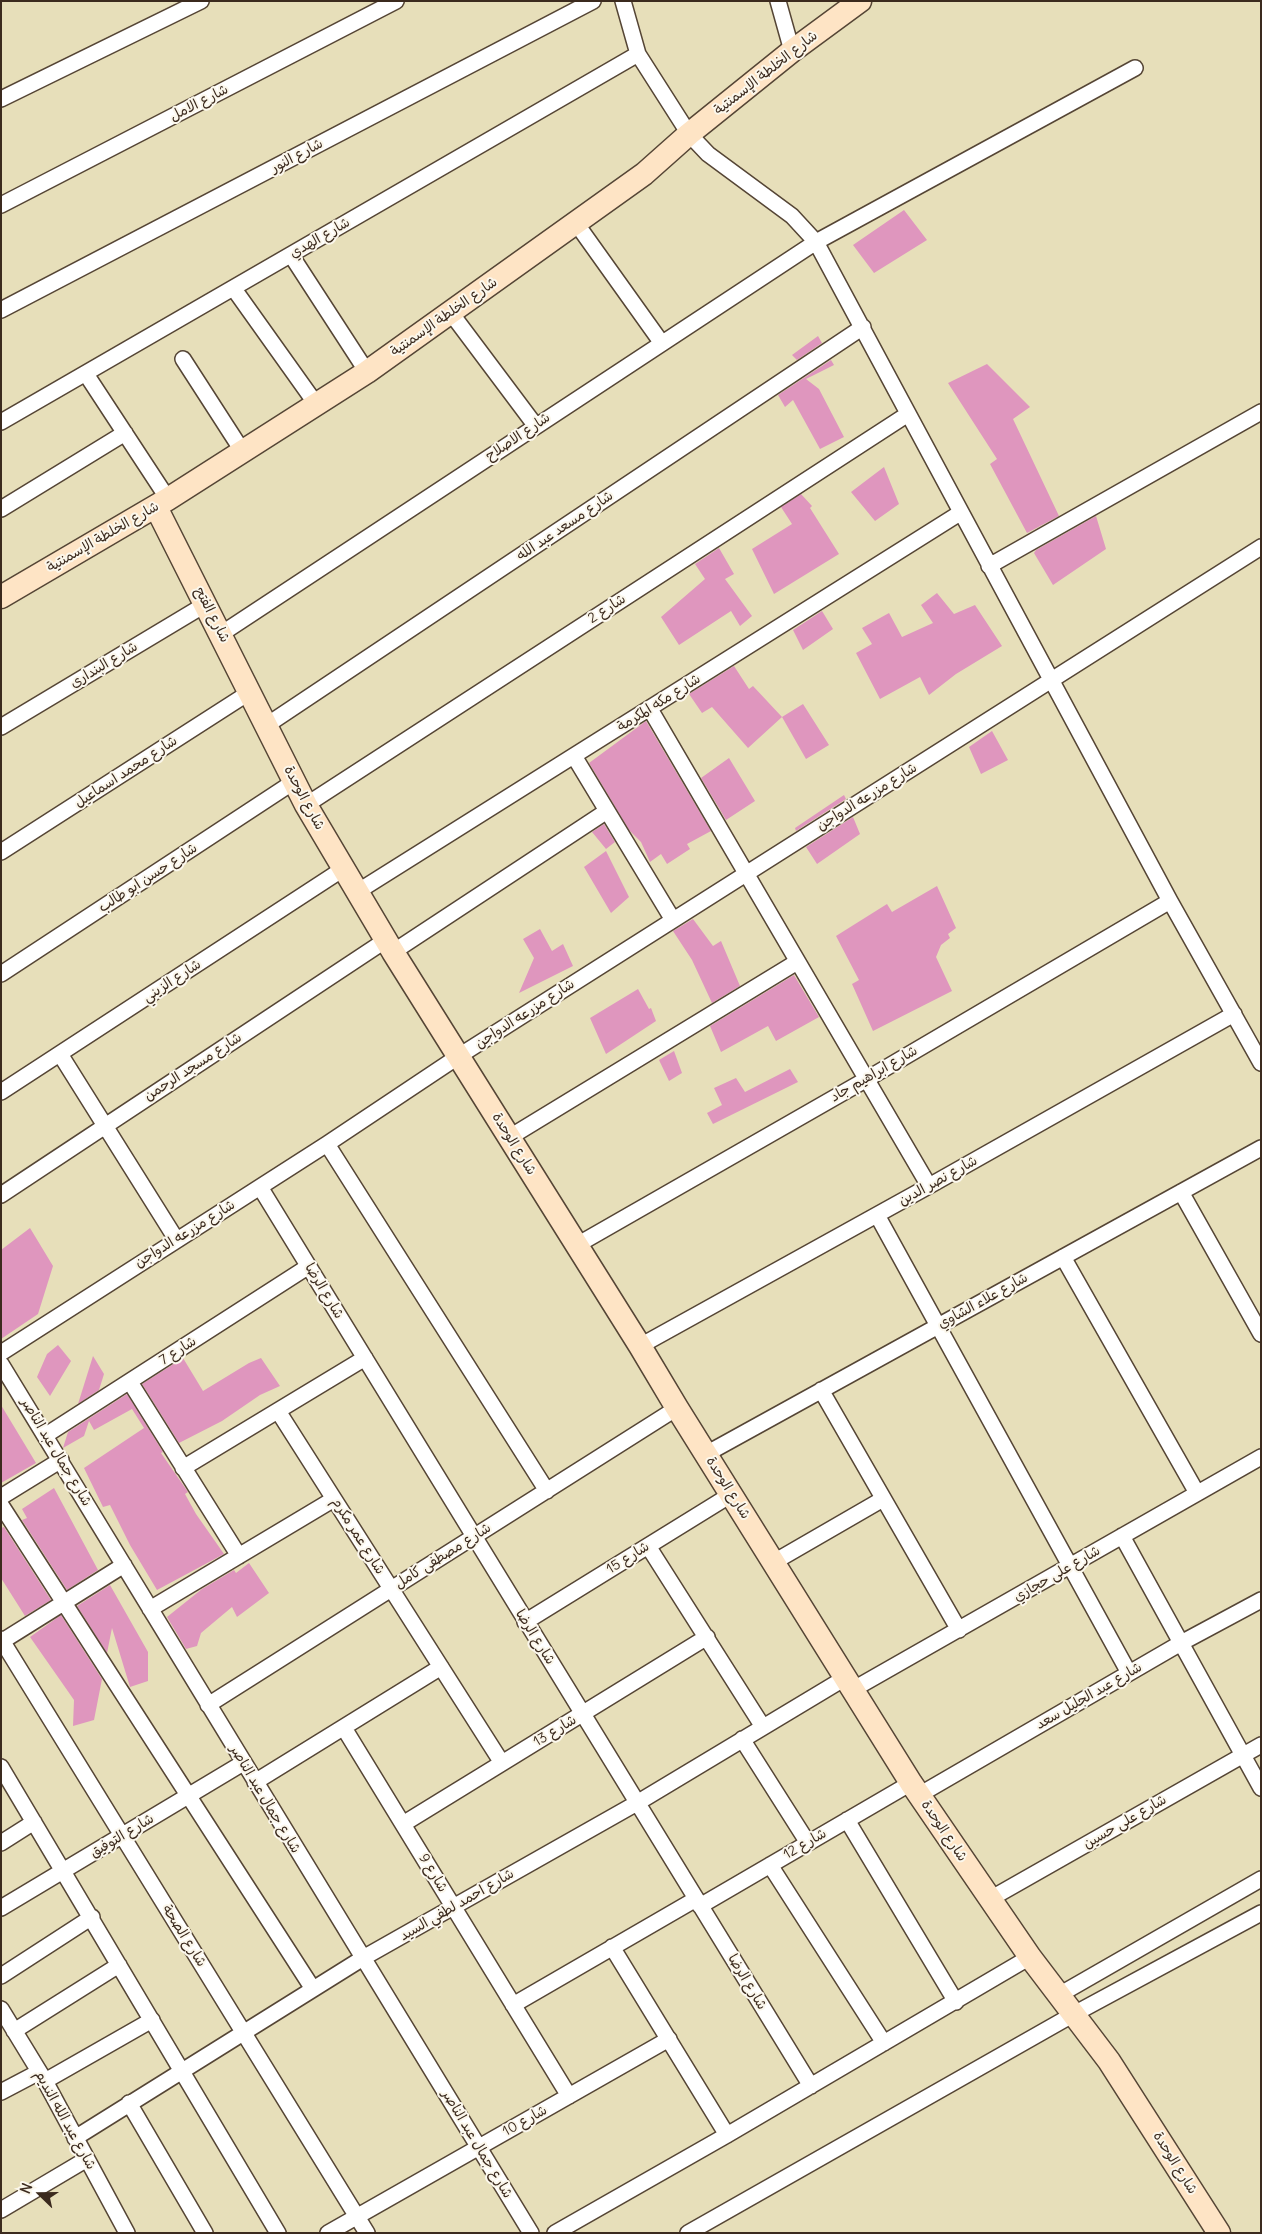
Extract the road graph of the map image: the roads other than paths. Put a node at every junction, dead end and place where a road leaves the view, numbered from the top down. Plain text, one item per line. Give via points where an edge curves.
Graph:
1 (201, 1) edge
2 (396, 1) edge
3 (593, 1) edge
4 (623, 1) edge
5 (778, 1) edge
6 (860, 1) edge
7 (792, 51) junction
8 (638, 54) junction
9 (1135, 68) dead end
10 (1, 99) edge
11 (689, 134) junction
12 (1, 205) edge
13 (576, 222) junction
14 (816, 242) junction
15 (291, 255) junction
16 (234, 289) junction
17 (1, 310) edge
18 (450, 313) junction
19 (863, 327) junction
20 (661, 342) junction
21 (183, 359) dead end
22 (367, 372) junction
23 (86, 374) junction
24 (316, 404) junction
25 (1261, 412) edge
26 (908, 414) junction
27 (1, 422) edge
28 (535, 425) junction
29 (125, 433) junction
30 (242, 452) junction
31 (162, 503) junction
32 (1, 509) edge
33 (960, 513) junction
34 (1261, 547) edge
35 (990, 566) junction
36 (1, 597) edge
37 (206, 604) junction
38 (221, 634) junction
39 (1052, 680) junction
40 (250, 692) junction
41 (650, 709) junction
42 (267, 725) junction
43 (1, 726) edge
44 (574, 756) junction
45 (295, 781) junction
46 (306, 804) junction
47 (607, 811) junction
48 (3, 846) edge
49 (342, 869) junction
50 (746, 874) junction
51 (357, 892) junction
52 (1170, 901) junction
53 (673, 920) junction
54 (389, 946) junction
55 (798, 962) junction
56 (1, 974) edge
57 (1234, 1014) junction
58 (60, 1054) junction
59 (459, 1056) junction
60 (1261, 1063) edge
61 (866, 1079) junction
62 (1, 1092) edge
63 (105, 1126) junction
64 (510, 1137) junction
65 (327, 1144) junction
66 (1261, 1148) edge
67 (260, 1186) junction
68 (929, 1186) junction
69 (1181, 1192) junction
70 (1, 1195) edge
71 (877, 1215) junction
72 (176, 1239) junction
73 (577, 1245) junction
74 (1063, 1257) junction
75 (309, 1266) junction
76 (938, 1326) junction
77 (1261, 1334) edge
78 (640, 1346) junction
79 (1, 1353) edge
80 (365, 1358) junction
81 (1, 1364) edge
82 (130, 1382) junction
83 (821, 1390) junction
84 (677, 1408) junction
85 (278, 1410) junction
86 (46, 1435) junction
87 (706, 1454) junction
88 (1261, 1457) edge
89 (61, 1460) junction
90 (183, 1468) junction
91 (547, 1490) junction
92 (1197, 1493) junction
93 (732, 1494) junction
94 (1, 1497) edge
95 (334, 1498) junction
96 (883, 1499) junction
97 (1, 1505) edge
98 (1122, 1536) junction
99 (474, 1537) junction
100 (648, 1546) junction
101 (239, 1556) junction
102 (774, 1562) junction
103 (124, 1565) junction
104 (1070, 1566) junction
105 (391, 1589) junction
106 (1261, 1600) edge
107 (64, 1603) junction
108 (150, 1609) junction
109 (525, 1622) junction
110 (958, 1630) junction
111 (706, 1637) junction
112 (2, 1641) edge
113 (1181, 1643) junction
114 (441, 1667) junction
115 (1129, 1673) junction
116 (849, 1684) junction
117 (208, 1704) junction
118 (582, 1714) junction
119 (764, 1727) junction
120 (344, 1728) junction
121 (742, 1739) junction
122 (1261, 1746) edge
123 (1243, 1756) junction
124 (243, 1762) junction
125 (502, 1763) junction
126 (3, 1772) edge
127 (255, 1782) junction
128 (1261, 1788) edge
129 (915, 1789) junction
130 (188, 1796) junction
131 (637, 1803) junction
132 (847, 1820) junction
133 (34, 1822) junction
134 (403, 1824) junction
135 (122, 1836) junction
136 (1, 1843) edge
137 (808, 1843) junction
138 (770, 1865) junction
139 (63, 1871) junction
140 (1261, 1879) edge
141 (990, 1899) junction
142 (698, 1902) junction
143 (453, 1907) junction
144 (1, 1908) edge
145 (1261, 1913) edge
146 (92, 1917) junction
147 (612, 1947) junction
148 (1030, 1957) junction
149 (363, 1958) junction
150 (119, 1965) junction
151 (1, 1976) edge
152 (313, 1989) junction
153 (1060, 1995) junction
154 (956, 2002) junction
155 (513, 2005) junction
156 (1, 2009) edge
157 (1074, 2014) junction
158 (152, 2020) junction
159 (14, 2031) junction
160 (244, 2032) junction
161 (669, 2039) junction
162 (884, 2043) junction
163 (182, 2071) junction
164 (42, 2076) junction
165 (810, 2086) junction
166 (1, 2092) edge
167 (569, 2096) junction
168 (129, 2103) junction
169 (727, 2135) junction
170 (74, 2138) junction
171 (478, 2147) junction
172 (87, 2159) junction
173 (1, 2210) edge
174 (357, 2216) junction
175 (127, 2233) edge
176 (205, 2233) edge
177 (278, 2233) edge
178 (328, 2233) edge
179 (367, 2233) edge
180 (531, 2233) edge
181 (555, 2233) edge
182 (688, 2233) edge
183 (1219, 2233) edge

1 - 10 street
2 - 12 street, شارع الامل
3 - 17 street, شارع النور
4 - 8 street
5 - 7 street
6 - 7 street, شارع الخلطة الإسمنتية
7 - 11 street, شارع الخلطة الإسمنتية
8 - 11 street
8 - 15 street, شارع الهدي
9 - 14 street, شارع الاصلاح
11 - 13 street, شارع الخلطة الإسمنتية via 644,174
11 - 14 street via 708,154 792,216
13 - 18 street, شارع الخلطة الإسمنتية
13 - 20 street
14 - 19 street
14 - 20 street, شارع الاصلاح
15 - 16 street, شارع الهدي
15 - 22 street
16 - 23 street, شارع الهدي
16 - 24 street
18 - 22 street, شارع الخلطة الإسمنتية
18 - 28 street
19 - 26 street
19 - 42 street, شارع مسعد عبد الله
20 - 28 street, شارع الاصلاح
21 - 30 street
22 - 24 street, شارع الخلطة الإسمنتية
23 - 27 street, شارع الهدي
23 - 29 street
24 - 30 street, شارع الخلطة الإسمنتية
25 - 35 street
26 - 33 street
26 - 46 street, شارع 2
28 - 38 street, شارع الاصلاح
29 - 31 street
29 - 32 street
30 - 31 street, شارع الخلطة الإسمنتية
31 - 36 street, شارع الخلطة الإسمنتية
31 - 37 street, شارع الفتح
33 - 35 street
33 - 41 street, شارع مكه المكرمة
34 - 39 street, شارع مزرعه الدواجن
35 - 39 street
37 - 38 street, شارع الفتح
37 - 43 street, شارع البندارى
38 - 40 street, شارع الفتح
39 - 50 street, شارع مزرعه الدواجن
39 - 52 street
40 - 42 street, شارع الفتح
40 - 48 street, شارع محمد اسماعيل
41 - 44 street, شارع مكه المكرمة
41 - 50 street
42 - 45 street, شارع الوحدة
44 - 47 street
44 - 51 street, شارع مكه المكرمة
45 - 46 street, شارع الوحدة
45 - 56 street, شارع حسن ابو طالب
46 - 49 street, شارع الوحدة
47 - 53 street
47 - 54 street, شارع مسجد الرحمن
49 - 51 street, شارع الوحدة
49 - 58 street, شارع الزيني
50 - 53 street, شارع مزرعه الدواجن
50 - 55 street
51 - 54 street, شارع الوحدة
52 - 57 street
52 - 61 street, شارع ابراهيم جاد
53 - 59 street, شارع مزرعه الدواجن
54 - 59 street, شارع الوحدة
54 - 63 street, شارع مسجد الرحمن
55 - 61 street
55 - 64 street
57 - 60 street
57 - 68 street, شارع نصر الدين
58 - 62 street, شارع الزيني
58 - 63 street
59 - 64 street, شارع الوحدة
59 - 65 street, شارع مزرعه الدواجن
61 - 68 street
61 - 73 street, شارع ابراهيم جاد
63 - 70 street, شارع مسجد الرحمن
63 - 72 street
64 - 73 street, شارع الوحدة
65 - 67 street, شارع مزرعه الدواجن
65 - 91 street
66 - 69 street, شارع علاء الشاوي
67 - 72 street, شارع مزرعه الدواجن
67 - 75 street, شارع الرضا
68 - 71 street, شارع نصر الدين
69 - 74 street, شارع علاء الشاوي
69 - 77 street
71 - 76 street
71 - 78 street, شارع نصر الدين
72 - 79 street, شارع مزرعه الدواجن
73 - 78 street, شارع الوحدة
74 - 76 street, شارع علاء الشاوي
74 - 92 street
75 - 80 street, شارع الرضا
75 - 82 street, شارع 7
76 - 83 street, شارع علاء الشاوي
76 - 104 street
78 - 84 street, شارع الوحدة
80 - 85 street
80 - 99 street, شارع الرضا
81 - 86 street, شارع جمال عبد الناصر
82 - 86 street, شارع 7
82 - 90 street
83 - 87 street, شارع علاء الشاوي
83 - 96 street
84 - 87 street, شارع الوحدة
84 - 91 street, شارع مصطفى كامل
85 - 90 street
85 - 95 street, شارع عمر مكرم
86 - 89 street, شارع جمال عبد الناصر
87 - 93 street, شارع الوحدة
88 - 92 street, شارع على حجازي
89 - 94 street
89 - 103 street, شارع جمال عبد الناصر
90 - 101 street
91 - 99 street, شارع مصطفى كامل
92 - 98 street, شارع على حجازي
93 - 100 street, شارع 15
93 - 102 street, شارع الوحدة
95 - 101 street
95 - 105 street, شارع عمر مكرم
96 - 102 street
96 - 110 street
97 - 107 street
98 - 104 street, شارع على حجازي
98 - 113 street
99 - 105 street, شارع مصطفى كامل
99 - 109 street, شارع الرضا
100 - 109 street, شارع 15
100 - 111 street
101 - 108 street
102 - 116 street, شارع الوحدة
103 - 107 street
103 - 108 street, شارع جمال عبد الناصر
104 - 110 street, شارع على حجازي
104 - 115 street
105 - 114 street, شارع عمر مكرم
105 - 117 street, شارع مصطفى كامل
106 - 113 street, شارع عبد الجليل سعد
107 - 112 street
107 - 130 street
108 - 117 street, شارع جمال عبد الناصر
109 - 118 street, شارع الرضا
110 - 116 street, شارع على حجازي
111 - 118 street, شارع 13
111 - 119 street
112 - 135 street, شارع الصحة
113 - 115 street, شارع عبد الجليل سعد
113 - 123 street
114 - 120 street
114 - 125 street, شارع عمر مكرم
115 - 129 street, شارع عبد الجليل سعد
116 - 119 street, شارع احمد لطفي السيد
116 - 129 street, شارع الوحدة
117 - 124 street, شارع جمال عبد الناصر
118 - 125 street, شارع 13
118 - 131 street, شارع الرضا
119 - 121 street, شارع احمد لطفي السيد
120 - 127 street
120 - 134 street, شارع 9
121 - 131 street, شارع احمد لطفي السيد
121 - 137 street
122 - 123 street, شارع على حسين
123 - 128 street
123 - 141 street, شارع على حسين
124 - 127 street, شارع جمال عبد الناصر
124 - 130 street, شارع التوفيق
125 - 134 street, شارع 13
126 - 133 street
127 - 149 street, شارع جمال عبد الناصر
129 - 132 street, شارع 12
129 - 141 street, شارع الوحدة
130 - 135 street, شارع التوفيق
130 - 152 street
131 - 142 street, شارع الرضا
131 - 143 street, شارع احمد لطفي السيد
132 - 137 street, شارع 12
132 - 154 street
133 - 136 street
133 - 139 street
134 - 143 street, شارع 9
135 - 139 street, شارع التوفيق
135 - 160 street, شارع الصحة
137 - 138 street, شارع 12
138 - 142 street, شارع 12
138 - 162 street
139 - 144 street, شارع التوفيق
139 - 146 street
140 - 153 street
141 - 148 street, شارع الوحدة
142 - 147 street, شارع 12
142 - 165 street, شارع الرضا
143 - 149 street, شارع احمد لطفي السيد
143 - 155 street, شارع 9
145 - 157 street
146 - 150 street
146 - 151 street
147 - 155 street, شارع 12
147 - 161 street
148 - 153 street, شارع الوحدة
148 - 154 street
149 - 152 street, شارع احمد لطفي السيد
149 - 171 street, شارع جمال عبد الناصر
150 - 158 street
150 - 159 street
152 - 160 street, شارع احمد لطفي السيد
153 - 157 street, شارع الوحدة
154 - 162 street
155 - 167 street, شارع 9
156 - 159 street, شارع عبد الله النديم
157 - 182 street
157 - 183 street, شارع الوحدة via 1123,2082
158 - 163 street
158 - 164 street
159 - 164 street, شارع عبد الله النديم
160 - 163 street, شارع احمد لطفي السيد
160 - 174 street, شارع الصحة
161 - 167 street, شارع 10
161 - 169 street
162 - 165 street
163 - 168 street, شارع احمد لطفي السيد
163 - 177 street
164 - 166 street
164 - 170 street, شارع عبد الله النديم
165 - 169 street
167 - 171 street, شارع 10
168 - 170 street, شارع احمد لطفي السيد
168 - 176 street
169 - 181 street
170 - 172 street, شارع عبد الله النديم
171 - 174 street, شارع 10
171 - 180 street, شارع جمال عبد الناصر
172 - 173 street
172 - 175 street, شارع عبد الله النديم
174 - 178 street, شارع 10
174 - 179 street, شارع الصحة

